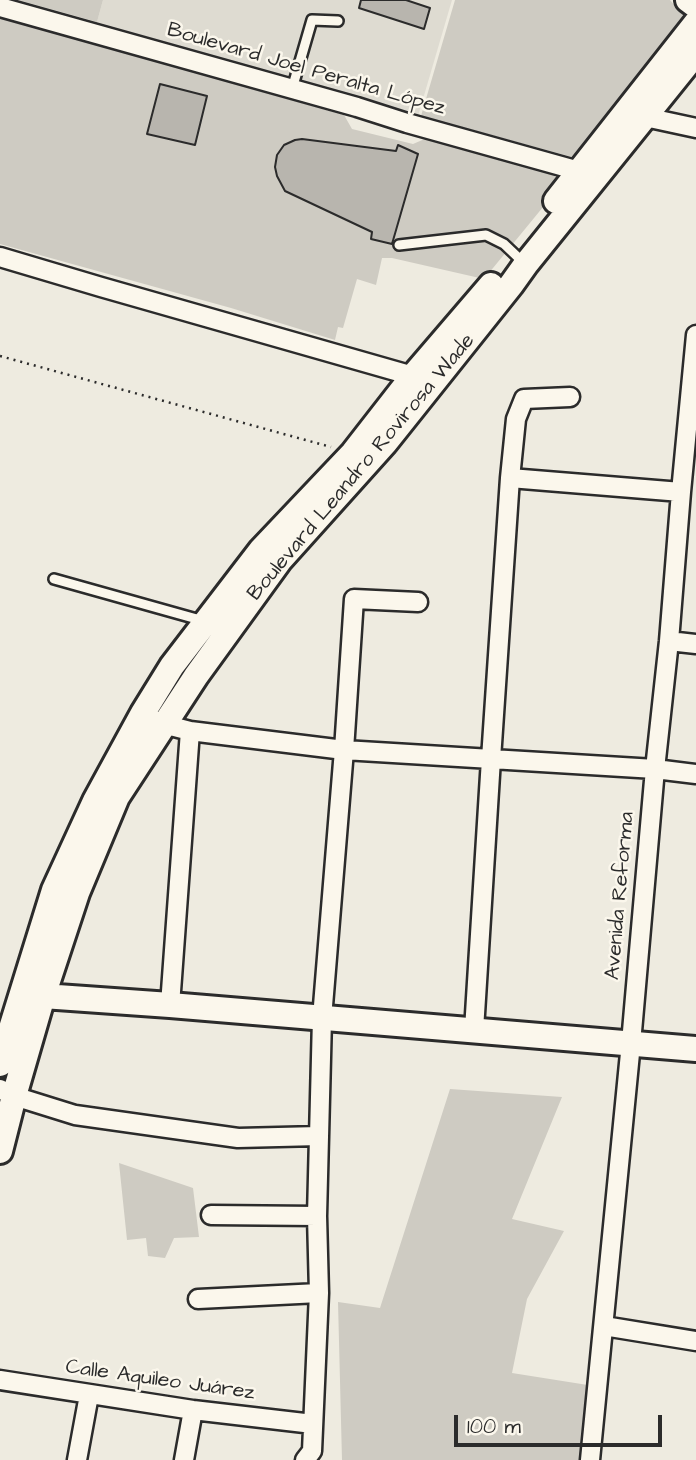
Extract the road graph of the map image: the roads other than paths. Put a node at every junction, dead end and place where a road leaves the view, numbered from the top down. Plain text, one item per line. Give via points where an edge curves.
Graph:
1 (688, 0) edge
2 (696, 6) edge
3 (0, 7) edge
4 (338, 21) dead end
5 (696, 23) edge
6 (696, 53) edge
7 (292, 89) junction
8 (645, 117) junction
9 (696, 128) edge
10 (589, 171) junction
11 (399, 245) dead end
12 (0, 257) edge
13 (521, 260) junction
14 (696, 335) edge
15 (413, 376) junction
16 (570, 397) dead end
17 (690, 472) edge
18 (510, 478) junction
19 (681, 492) junction
20 (270, 555) junction
21 (54, 579) dead end
22 (418, 602) dead end
23 (206, 622) junction
24 (669, 641) junction
25 (696, 644) edge
26 (153, 719) junction
27 (190, 731) junction
28 (344, 750) junction
29 (491, 759) junction
30 (655, 769) junction
31 (696, 774) edge
32 (34, 993) junction
33 (170, 1005) junction
34 (322, 1018) junction
35 (474, 1030) junction
36 (631, 1043) junction
37 (696, 1049) edge
38 (0, 1064) edge
39 (7, 1092) edge
40 (318, 1136) junction
41 (0, 1151) edge
42 (211, 1215) dead end
43 (317, 1216) junction
44 (319, 1293) junction
45 (198, 1298) dead end
46 (604, 1326) junction
47 (696, 1341) edge
48 (0, 1380) edge
49 (89, 1395) junction
50 (193, 1410) junction
51 (313, 1424) junction
52 (311, 1457) edge
53 (77, 1460) edge
54 (184, 1460) edge
55 (590, 1460) edge

1 - 2 main road
3 - 7 street, Boulevard Joel Peralta López
4 - 7 lane via 312,20
5 - 10 main road, Boulevard Leandro Rovirosa Wade
6 - 8 main road, Boulevard Leandro Rovirosa Wade
7 - 10 street, Boulevard Joel Peralta López
8 - 9 street
8 - 10 main road, Boulevard Leandro Rovirosa Wade
10 - 13 main road, Boulevard Leandro Rovirosa Wade
11 - 13 lane via 486,235
12 - 15 street
13 - 15 main road, Boulevard Leandro Rovirosa Wade
13 - 20 main road, Boulevard Leandro Rovirosa Wade via 511,285 385,443
14 - 17 street, Avenida Reforma
15 - 20 main road, Boulevard Leandro Rovirosa Wade
16 - 18 street via 524,399 516,419
17 - 19 street, Avenida Reforma
18 - 19 street
18 - 29 street
19 - 24 street, Avenida Reforma
20 - 23 main road, Boulevard Leandro Rovirosa Wade
20 - 26 main road, Boulevard Leandro Rovirosa Wade via 196,676
21 - 23 lane
22 - 28 street via 354,599
23 - 26 main road, Boulevard Leandro Rovirosa Wade via 172,666
24 - 25 street
24 - 30 street, Avenida Reforma
26 - 27 street
26 - 32 main road, Boulevard Leandro Rovirosa Wade via 95,801 54,890
27 - 28 street
27 - 33 street
28 - 29 street
28 - 34 street
29 - 30 street
29 - 35 street
30 - 31 street
30 - 36 street, Avenida Reforma
32 - 33 main road
32 - 38 main road, Boulevard Leandro Rovirosa Wade
32 - 39 main road, Boulevard Leandro Rovirosa Wade
33 - 34 main road
34 - 35 main road
34 - 40 street
35 - 36 main road
36 - 37 main road
36 - 46 street, Avenida Reforma
39 - 40 street via 75,1115 238,1138
39 - 41 main road, Boulevard Leandro Rovirosa Wade
40 - 43 street
42 - 43 street
43 - 44 street
44 - 45 street
44 - 51 street
46 - 47 street
46 - 55 street, Avenida Reforma
48 - 49 street, Calle Aquileo Juárez
49 - 50 street, Calle Aquileo Juárez
49 - 53 street
50 - 51 street, Calle Aquileo Juárez
50 - 54 street
51 - 52 street

